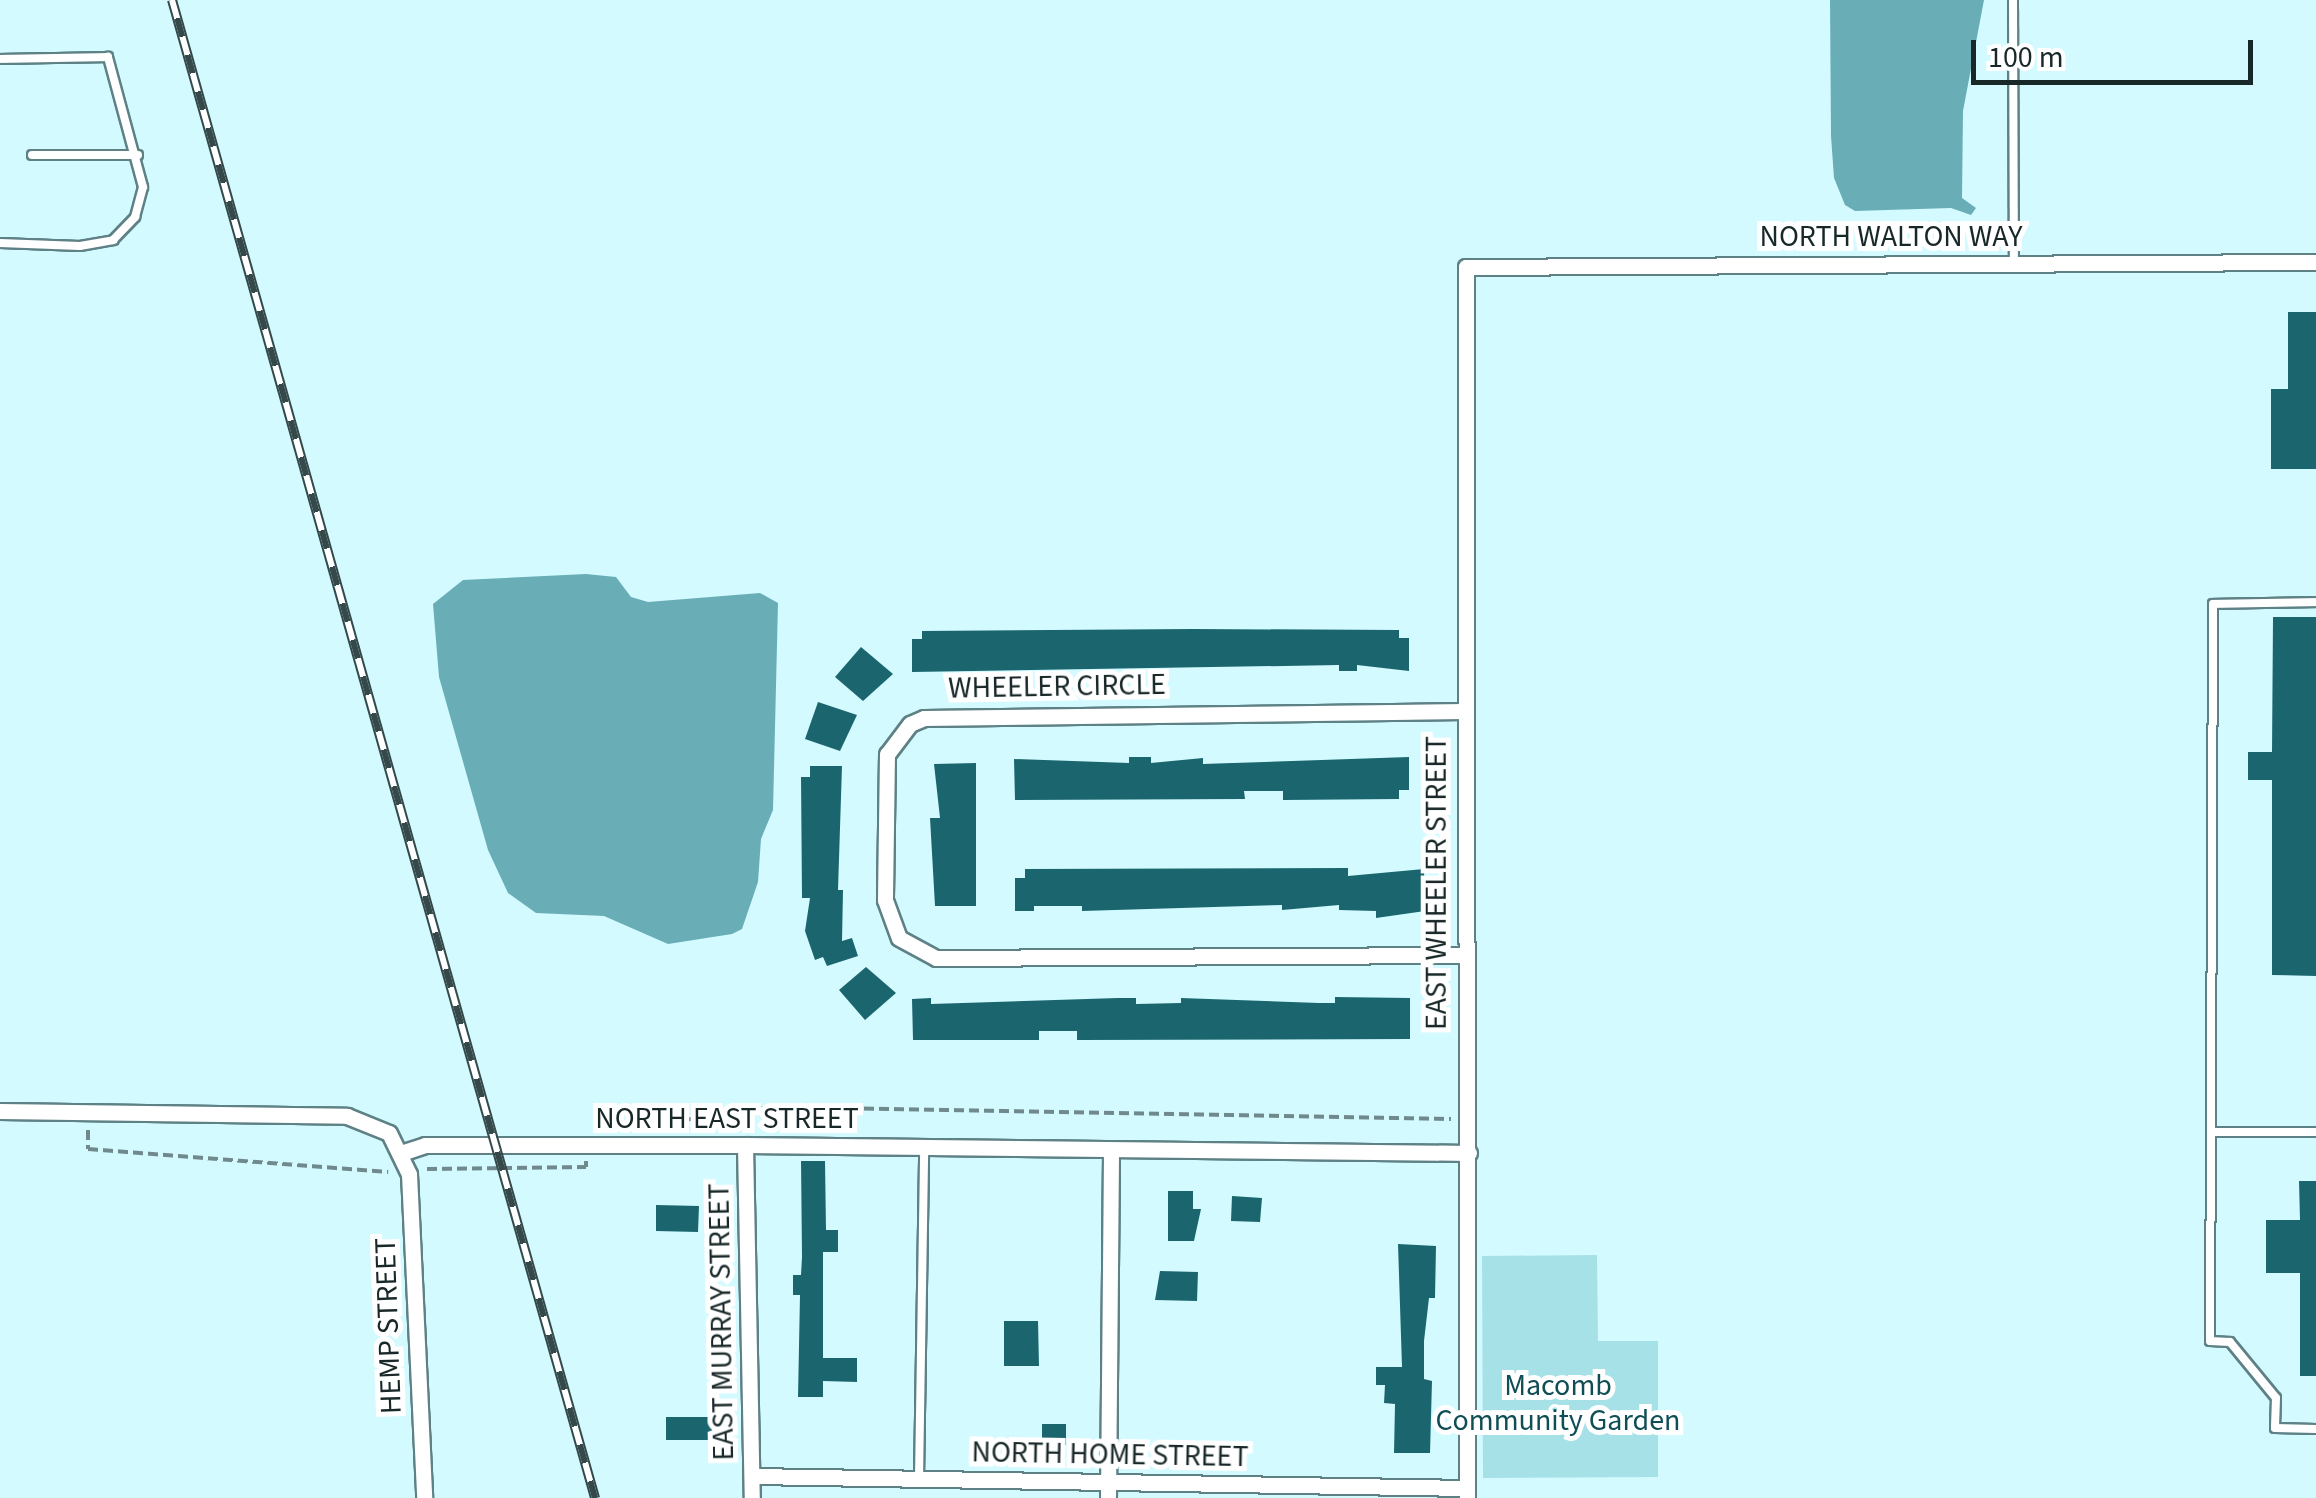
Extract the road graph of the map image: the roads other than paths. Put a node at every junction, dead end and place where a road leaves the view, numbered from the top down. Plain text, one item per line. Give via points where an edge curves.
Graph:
1 (2013, 0) edge
2 (1, 59) edge
3 (138, 155) junction
4 (32, 156) dead end
5 (0, 243) edge
6 (2316, 262) edge
7 (2014, 264) junction
8 (1466, 267) joint
9 (2316, 602) edge
10 (1463, 711) junction
11 (1464, 955) junction
12 (0, 1111) edge
13 (2211, 1132) junction
14 (2316, 1132) edge
15 (746, 1145) junction
16 (924, 1149) junction
17 (404, 1152) junction
18 (1111, 1152) junction
19 (1468, 1154) junction
20 (2316, 1429) edge
21 (752, 1476) junction
22 (919, 1479) junction
23 (1108, 1490) edge
24 (1467, 1493) edge
25 (424, 1498) edge
26 (752, 1498) edge

1 - 7 lane
2 - 3 lane via 108,57
3 - 4 lane
3 - 5 lane via 144,187 135,218 114,240 80,246
6 - 7 street, NORTH WALTON WAY
7 - 8 street, NORTH WALTON WAY
8 - 10 street, EAST WHEELER STREET
9 - 13 lane via 2213,604
10 - 11 street, EAST WHEELER STREET
10 - 11 street, WHEELER CIRCLE via 924,718 910,724 887,754 885,900 898,938 936,958
11 - 19 street, EAST WHEELER STREET
12 - 17 street via 347,1116 380,1126
13 - 14 lane
13 - 20 lane via 2210,1341 2230,1342 2276,1398 2275,1428
15 - 16 street, NORTH EAST STREET
15 - 17 street, NORTH EAST STREET via 426,1145
15 - 21 street, EAST MURRAY STREET
16 - 18 street, NORTH EAST STREET
16 - 22 lane
17 - 25 street, HEMP STREET
18 - 19 street, NORTH EAST STREET
18 - 23 street
19 - 24 street, EAST WHEELER STREET
21 - 22 street, NORTH HOME STREET
21 - 26 street, EAST MURRAY STREET
22 - 23 street, NORTH HOME STREET
23 - 24 street, NORTH HOME STREET

